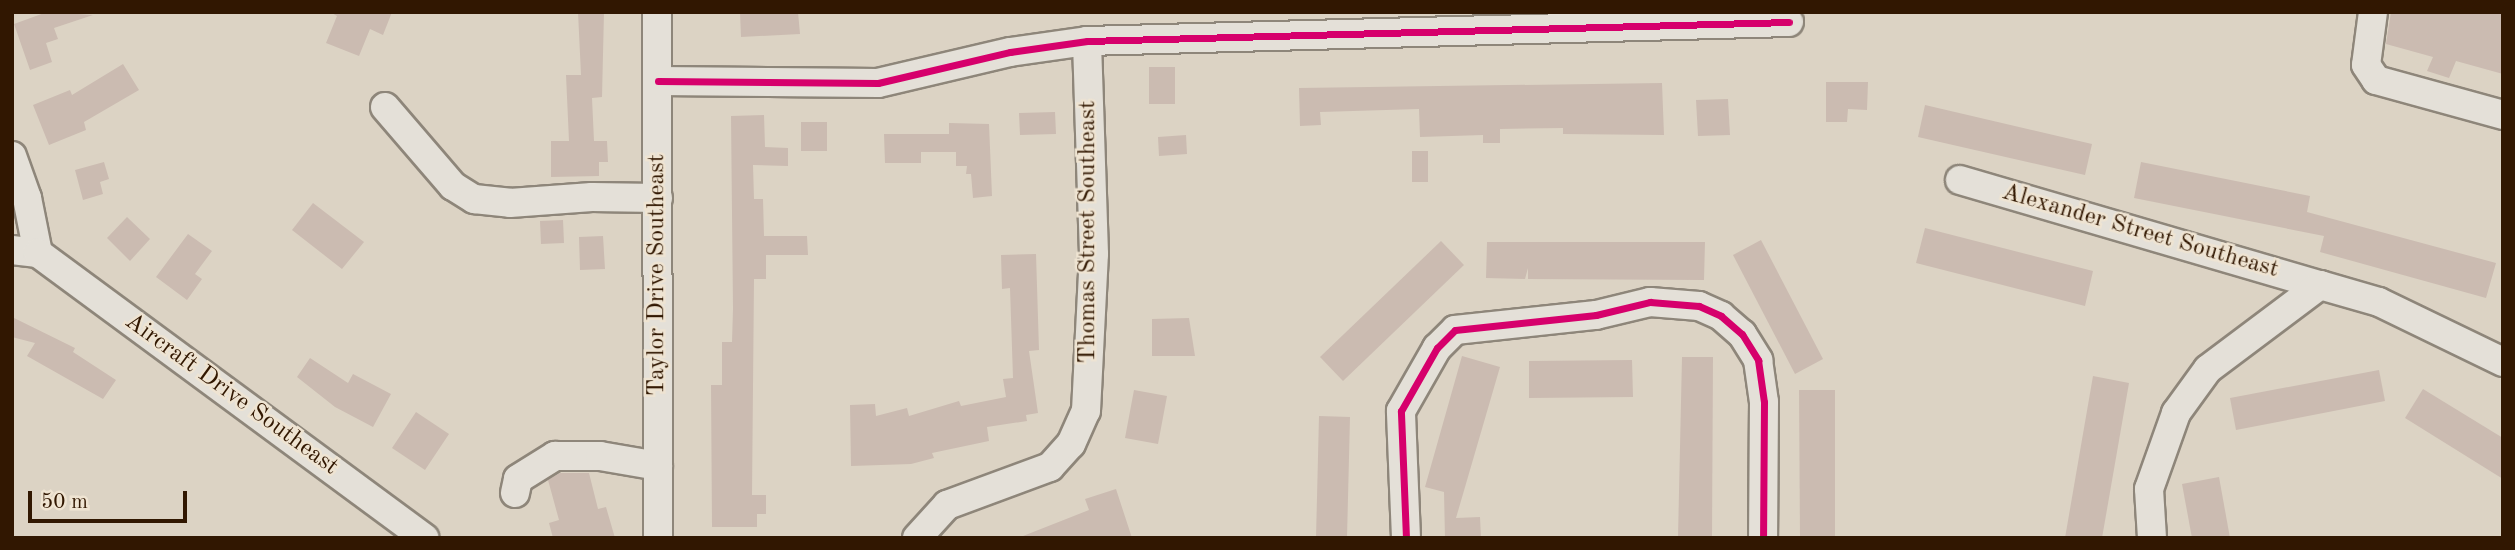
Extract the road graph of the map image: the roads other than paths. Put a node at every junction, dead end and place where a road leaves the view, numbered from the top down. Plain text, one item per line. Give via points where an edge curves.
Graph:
1 (657, 12) edge
2 (2373, 12) edge
3 (1658, 20) edge
4 (1789, 22) dead end
5 (1087, 41) junction
6 (658, 81) junction
7 (385, 107) dead end
8 (2503, 115) edge
9 (12, 156) edge
10 (1960, 180) dead end
11 (658, 198) junction
12 (25, 251) edge
13 (2320, 285) junction
14 (2503, 362) edge
15 (658, 466) junction
16 (515, 493) dead end
17 (425, 538) edge
18 (658, 538) edge
19 (917, 538) edge
20 (1406, 538) edge
21 (1763, 538) edge
22 (2152, 538) edge

1 - 6 street, Taylor Drive Southeast
2 - 8 street via 2366,65 2376,80
3 - 4 street
3 - 5 street
5 - 6 street via 1010,52 878,83
5 - 19 street, Thomas Street Southeast via 1094,254 1086,411 1071,444 1050,467 947,505
6 - 11 street, Taylor Drive Southeast
7 - 11 street via 453,186 474,199 510,203
9 - 12 street, Aircraft Drive Southeast via 27,198
10 - 13 street, Alexander Street Southeast
11 - 15 street, Taylor Drive Southeast
12 - 17 street, Aircraft Drive Southeast
13 - 14 street, Alexander Street Southeast via 2379,302
13 - 22 street via 2208,369 2176,413 2149,489
15 - 16 street via 600,456 555,456 518,479
15 - 18 street, Taylor Drive Southeast
20 - 21 street via 1401,411 1430,358 1455,330 1596,315 1650,302 1699,306 1721,316 1742,334 1758,360 1764,401

